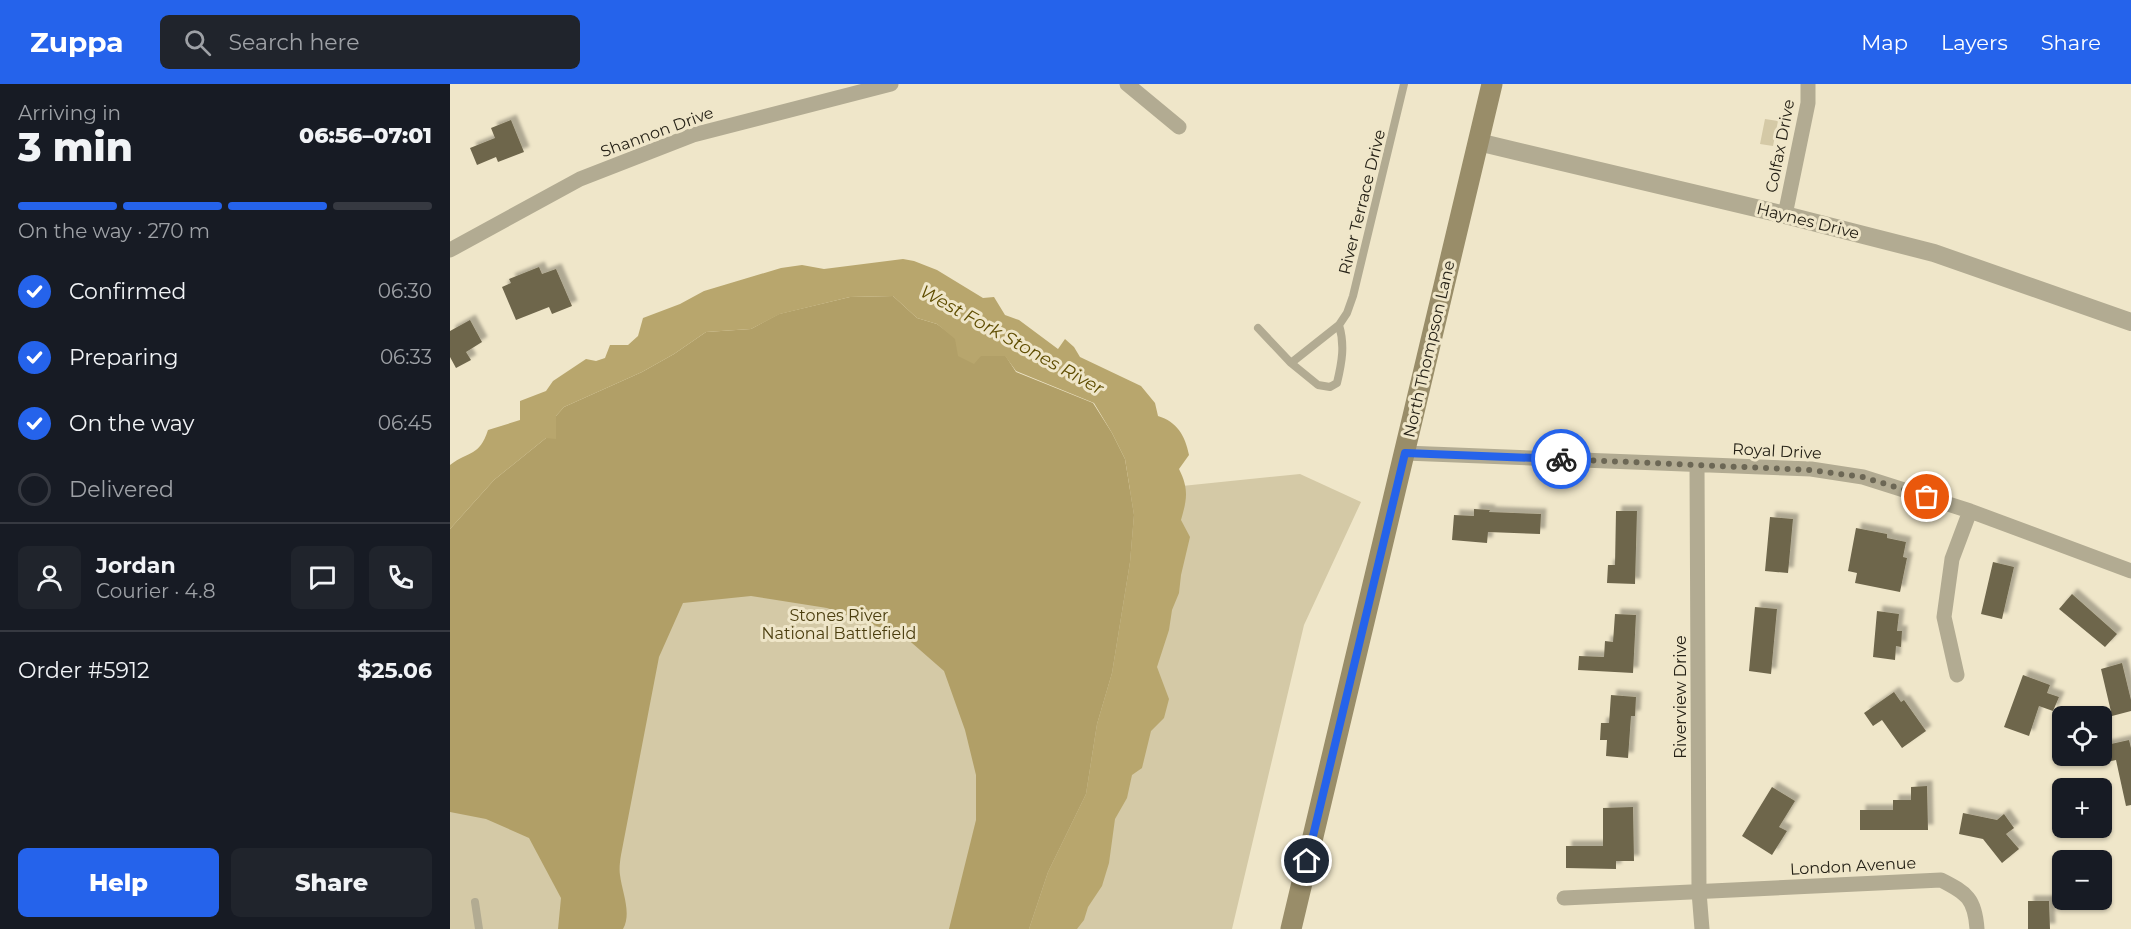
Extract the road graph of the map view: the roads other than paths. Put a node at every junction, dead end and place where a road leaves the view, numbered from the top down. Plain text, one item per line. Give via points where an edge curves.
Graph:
1 (891, 84) edge
2 (1127, 84) edge
3 (1404, 84) edge
4 (1492, 84) edge
5 (1808, 84) edge
6 (1179, 127) dead end
7 (1478, 142) junction
8 (1785, 215) junction
9 (450, 250) edge
10 (2131, 322) edge
11 (1339, 324) junction
12 (1258, 328) dead end
13 (1291, 363) junction
14 (1405, 453) junction
15 (1697, 465) junction
16 (1970, 511) junction
17 (2131, 571) edge
18 (1957, 675) dead end
19 (1700, 892) junction
20 (1564, 898) dead end
21 (475, 902) dead end
22 (479, 929) edge
23 (1291, 929) edge
24 (1702, 929) edge
25 (1977, 929) edge

1 - 9 street, Shannon Drive via 693,135 580,179
2 - 6 street
3 - 11 lane, River Terrace Drive via 1353,296
4 - 7 main road, North Thompson Lane
5 - 8 street, Colfax Drive via 1808,103
7 - 8 street, Haynes Drive
7 - 14 main road, North Thompson Lane
8 - 10 street, Haynes Drive via 1934,253
11 - 13 lane, River Terrace Drive
11 - 13 lane via 1343,339 1337,383 1330,387 1318,385
12 - 13 lane
14 - 15 street, Royal Drive
14 - 23 main road, North Thompson Lane
15 - 16 street, Royal Drive via 1810,470 1863,477
15 - 19 street, Riverview Drive
16 - 17 street, Royal Drive
16 - 18 street via 1952,559 1944,617
19 - 20 street, London Avenue
19 - 24 street, Riverview Drive
19 - 25 street, London Avenue via 1941,880 1963,890 1976,910
21 - 22 lane

